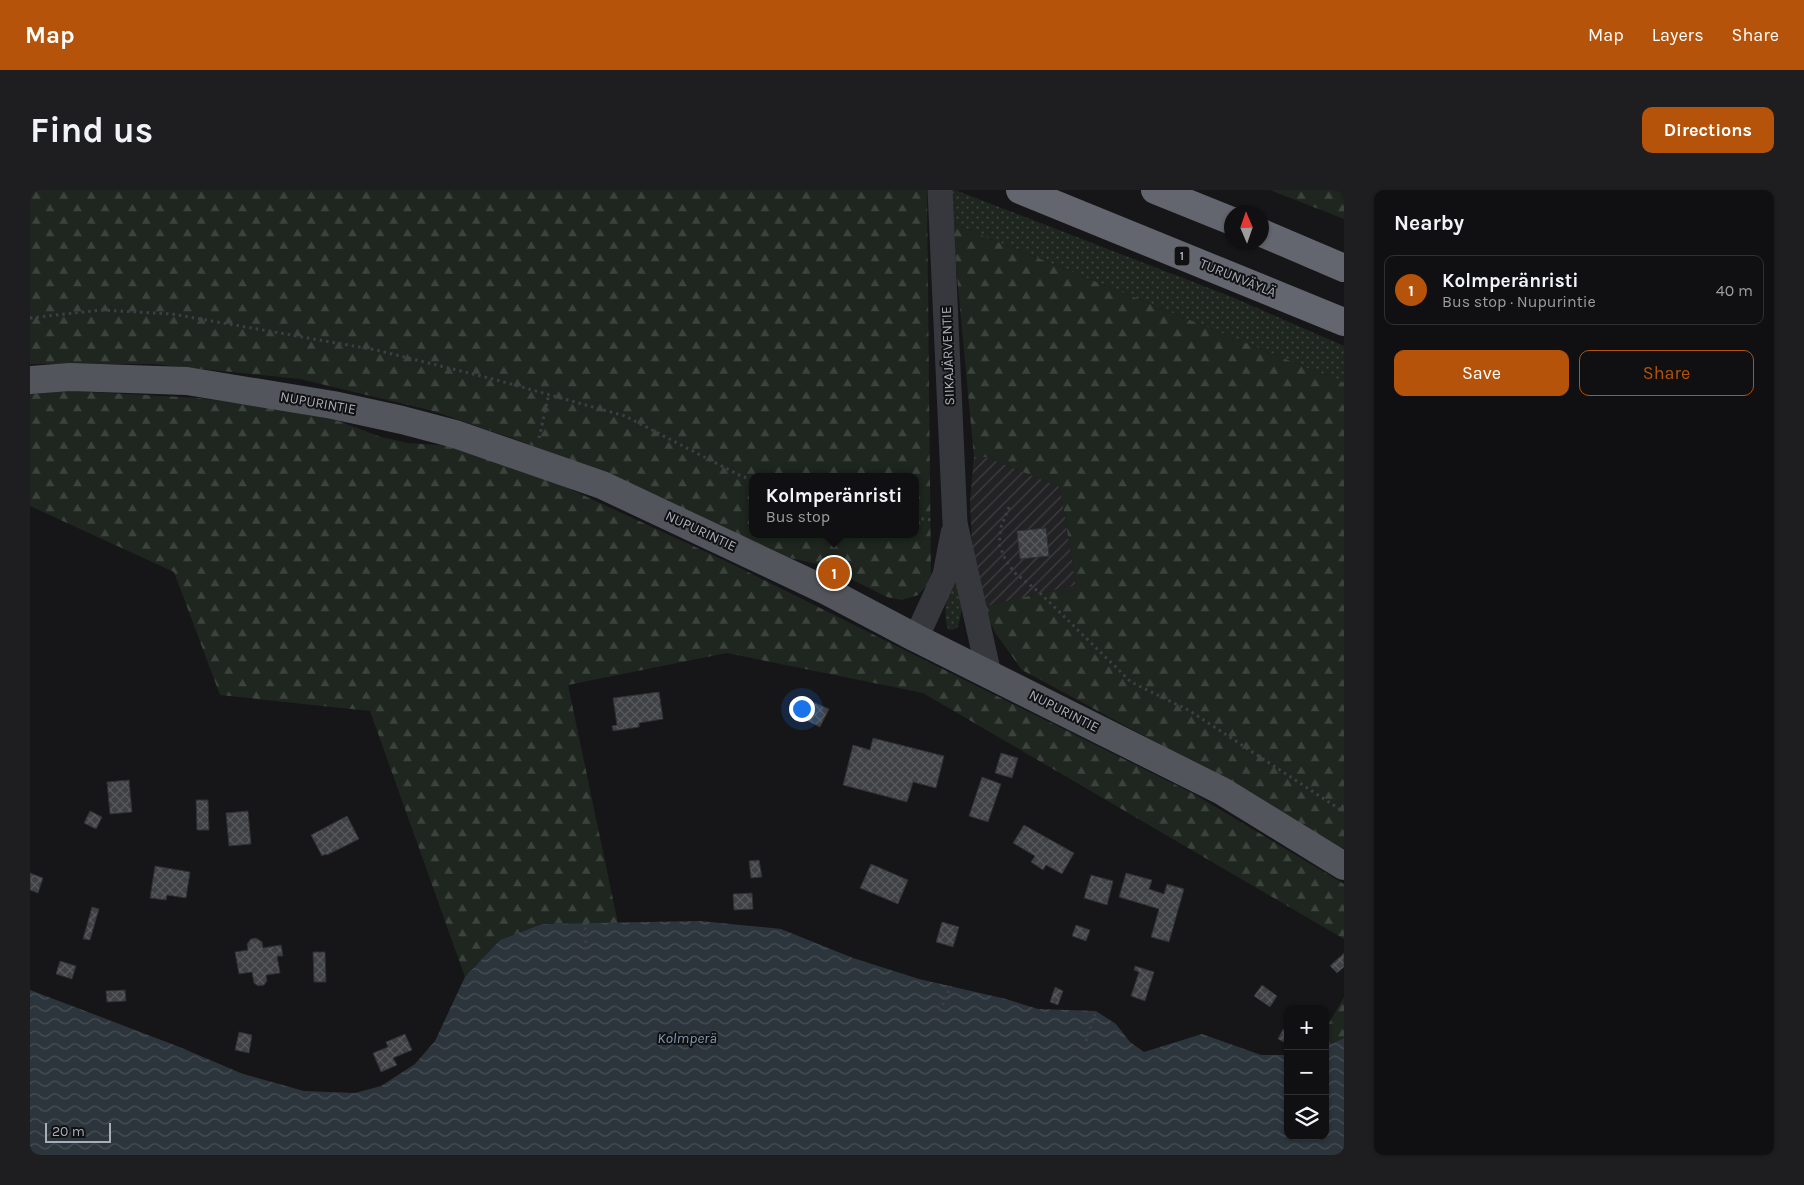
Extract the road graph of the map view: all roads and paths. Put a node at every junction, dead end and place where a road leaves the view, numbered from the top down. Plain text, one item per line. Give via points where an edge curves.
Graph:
1 (940, 190) edge
2 (1020, 190) edge
3 (1155, 190) edge
4 (1224, 218) edge
5 (1269, 236) edge
6 (1344, 268) edge
7 (30, 318) edge
8 (1344, 322) edge
9 (30, 380) edge
10 (549, 394) junction
11 (533, 461) junction
12 (749, 479) edge
13 (1009, 507) dead end
14 (955, 523) junction
15 (916, 638) junction
16 (989, 674) junction
17 (1344, 812) edge
18 (1344, 866) edge
19 (585, 921) dead end
20 (586, 953) dead end
21 (951, 986) dead end
22 (940, 1011) dead end
23 (1096, 1011) dead end
24 (1086, 1041) dead end

1 - 14 street, SIIKAJÄRVENTIE
2 - 8 highway, TURUNVÄYLÄ / 1
3 - 4 highway
5 - 6 highway
7 - 10 path via 101,310 172,314 376,350
9 - 11 main road, NUPURINTIE via 70,377 187,382 323,403 455,434
10 - 11 path
10 - 12 path via 624,416
11 - 15 main road, NUPURINTIE via 602,484 827,591
13 - 17 path via 1001,527 999,544 1006,561 1131,682 1190,711
14 - 15 street via 945,575
14 - 16 street
15 - 16 main road, NUPURINTIE
16 - 18 main road, NUPURINTIE via 1222,791
19 - 20 path
21 - 22 path
23 - 24 path

